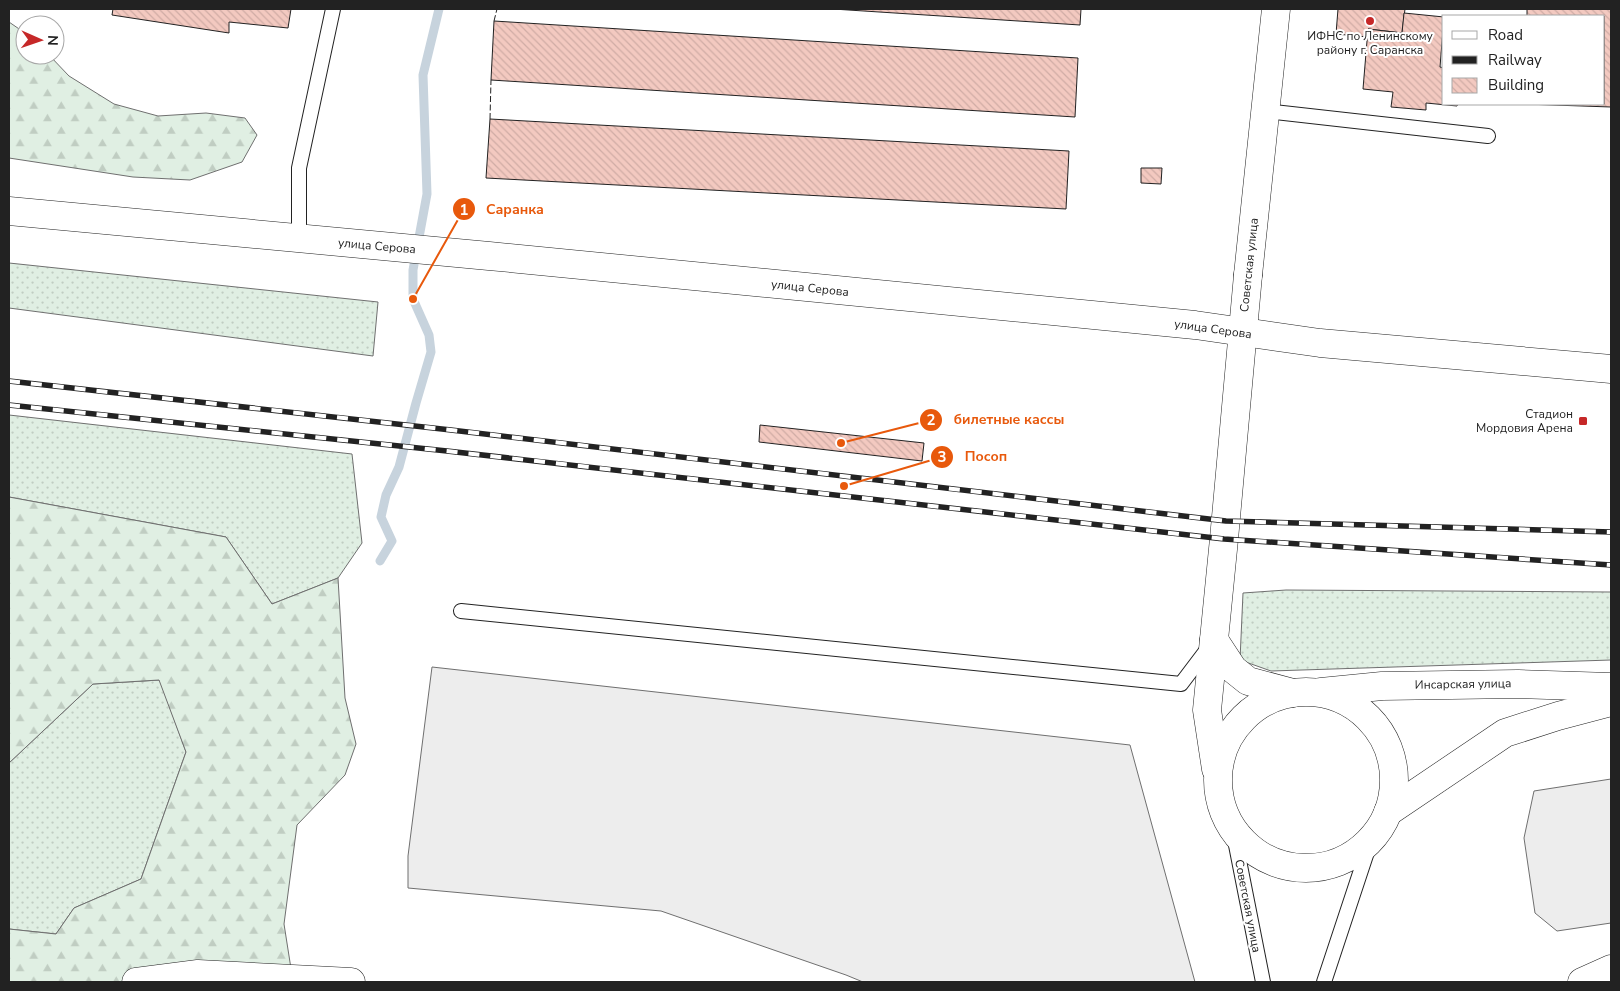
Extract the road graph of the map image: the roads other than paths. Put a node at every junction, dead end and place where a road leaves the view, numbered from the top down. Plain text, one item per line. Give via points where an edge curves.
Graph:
1 (333, 9) edge
2 (1276, 9) edge
3 (1266, 111) junction
4 (1488, 136) dead end
5 (9, 211) edge
6 (299, 239) junction
7 (1242, 333) junction
8 (1611, 369) edge
9 (461, 611) dead end
10 (1214, 640) junction
11 (1611, 687) edge
12 (1304, 693) junction
13 (1611, 702) edge
14 (1217, 780) junction
15 (1388, 812) junction
16 (1233, 830) junction
17 (1371, 840) junction
18 (1611, 969) edge
19 (136, 982) edge
20 (351, 982) edge
21 (1263, 982) edge
22 (1324, 982) edge
23 (1582, 982) edge

1 - 6 lane via 299,168
2 - 3 street, Советская улица
3 - 4 lane
3 - 7 street, Советская улица
5 - 6 street, улица Серова
6 - 7 street, улица Серова via 1195,325
7 - 8 street, улица Серова
7 - 10 street, Советская улица
9 - 10 lane via 1181,684
10 - 12 street via 1233,669 1248,681
10 - 14 street, Советская улица via 1207,710
11 - 12 street, Инсарская улица via 1518,684 1382,686
12 - 14 street via 1272,699 1250,712 1232,732 1221,755
12 - 15 street via 1341,700 1364,714 1381,734 1391,759 1394,786
13 - 15 street via 1505,733
14 - 16 street via 1222,806
15 - 17 street
16 - 17 street via 1251,850 1274,863 1299,869 1325,867 1350,857
16 - 21 lane, Советская улица
17 - 22 lane
18 - 23 street
19 - 20 street via 198,974

